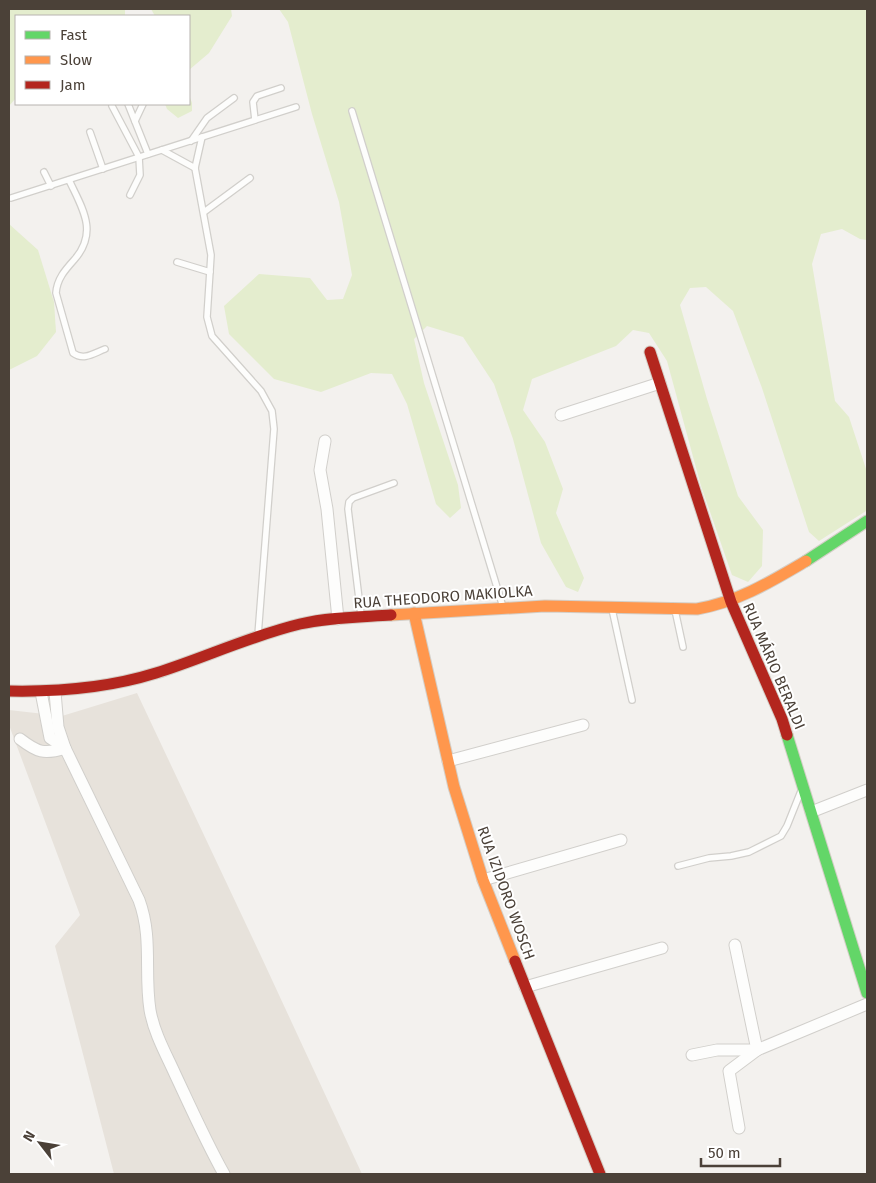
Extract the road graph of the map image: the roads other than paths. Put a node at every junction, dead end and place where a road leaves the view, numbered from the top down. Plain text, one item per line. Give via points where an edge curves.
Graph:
1 (281, 88) dead end
2 (234, 98) dead end
3 (128, 105) edge
4 (143, 105) edge
5 (112, 106) dead end
6 (296, 107) dead end
7 (352, 111) dead end
8 (255, 120) junction
9 (135, 121) junction
10 (90, 132) dead end
11 (202, 137) junction
12 (191, 140) junction
13 (162, 150) junction
14 (148, 154) junction
15 (139, 157) junction
16 (195, 168) junction
17 (103, 169) junction
18 (44, 172) dead end
19 (250, 178) dead end
20 (69, 180) junction
21 (51, 186) junction
22 (130, 195) dead end
23 (11, 198) dead end
24 (204, 212) junction
25 (177, 262) dead end
26 (210, 272) junction
27 (105, 349) dead end
28 (650, 352) dead end
29 (660, 383) junction
30 (561, 415) dead end
31 (325, 441) dead end
32 (394, 482) dead end
33 (864, 526) edge
34 (731, 602) junction
35 (503, 607) junction
36 (612, 607) junction
37 (675, 609) junction
38 (414, 613) junction
39 (362, 617) junction
40 (338, 619) junction
41 (258, 636) junction
42 (683, 647) dead end
43 (9, 692) edge
44 (41, 692) junction
45 (55, 692) junction
46 (632, 700) dead end
47 (583, 725) dead end
48 (20, 739) dead end
49 (65, 748) junction
50 (448, 761) junction
51 (803, 786) junction
52 (867, 790) edge
53 (811, 812) junction
54 (621, 840) dead end
55 (678, 866) dead end
56 (483, 880) junction
57 (735, 945) dead end
58 (662, 948) dead end
59 (525, 987) junction
60 (867, 992) edge
61 (867, 1004) edge
62 (756, 1050) junction
63 (692, 1056) dead end
64 (739, 1128) dead end
65 (224, 1174) edge
66 (600, 1174) edge

1 - 8 lane via 257,96 253,102
2 - 12 lane via 207,118
3 - 9 lane
4 - 9 lane
5 - 15 lane
6 - 8 lane
7 - 35 lane
8 - 11 lane
9 - 14 lane
10 - 17 lane
11 - 12 lane
11 - 16 lane
12 - 13 lane
13 - 14 lane
13 - 16 lane
14 - 15 lane
15 - 17 lane
15 - 22 lane via 140,175
16 - 24 lane
17 - 20 lane
18 - 21 lane
19 - 24 lane
20 - 21 lane
20 - 27 lane via 86,215 88,230 80,252 60,277 56,293 73,352 86,357
21 - 23 lane
24 - 26 lane via 211,255
25 - 26 lane
26 - 41 lane via 207,317 212,336 261,391 272,411 274,429
28 - 29 street, RUA MÁRIO BERALDI
29 - 30 street
29 - 34 street, RUA MÁRIO BERALDI
31 - 40 street via 320,470
32 - 39 lane via 349,502
33 - 34 street, RUA THEODORO MAKIOLKA
34 - 37 street, RUA THEODORO MAKIOLKA via 708,608
34 - 51 street, RUA MÁRIO BERALDI via 782,719
35 - 36 street, RUA THEODORO MAKIOLKA
35 - 38 street, RUA THEODORO MAKIOLKA
36 - 37 street, RUA THEODORO MAKIOLKA
36 - 46 lane
37 - 42 lane
38 - 39 street, RUA THEODORO MAKIOLKA
38 - 50 street, RUA IZIDORO WOSCH
39 - 40 street, RUA THEODORO MAKIOLKA
40 - 41 street, RUA THEODORO MAKIOLKA via 300,624
41 - 45 street, RUA THEODORO MAKIOLKA via 134,680
43 - 44 street, RUA THEODORO MAKIOLKA
44 - 45 street, RUA THEODORO MAKIOLKA
44 - 49 street via 50,738
45 - 49 street via 58,727
47 - 50 street
48 - 49 street via 45,753
49 - 65 street via 139,900 147,929 148,995 155,1029 199,1128
50 - 56 street, RUA IZIDORO WOSCH
51 - 53 street, RUA MÁRIO BERALDI
51 - 55 lane via 781,836 749,852
52 - 53 street
53 - 60 street, RUA MÁRIO BERALDI
54 - 56 street
56 - 59 street, RUA IZIDORO WOSCH
57 - 62 street
58 - 59 street
59 - 66 street, RUA IZIDORO WOSCH
61 - 62 street
62 - 63 street via 717,1050
62 - 64 street via 729,1071

